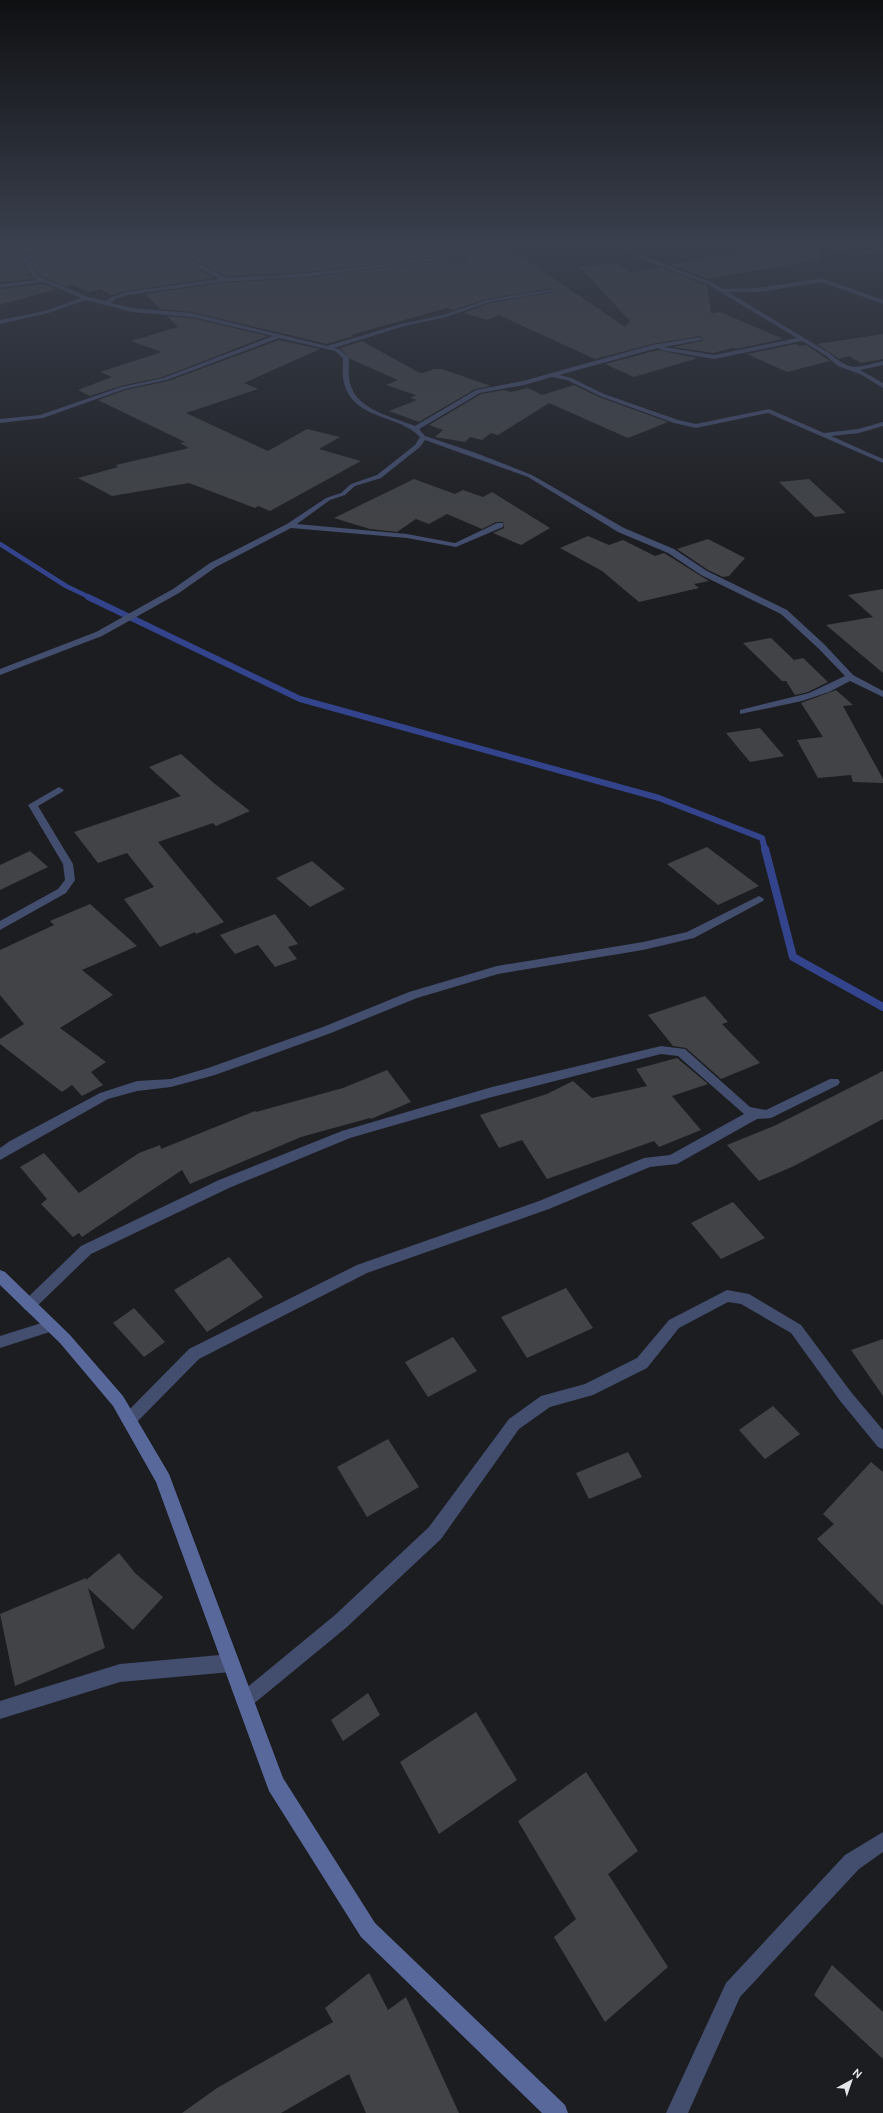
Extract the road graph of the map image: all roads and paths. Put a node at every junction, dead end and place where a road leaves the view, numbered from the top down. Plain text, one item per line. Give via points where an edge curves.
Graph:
1 (254, 346) edge
2 (323, 346) edge
3 (335, 346) edge
4 (652, 346) joint
5 (764, 346) edge
6 (813, 346) edge
7 (329, 347) junction
8 (883, 363) edge
9 (854, 370) junction
10 (551, 376) junction
11 (883, 386) edge
12 (0, 421) edge
13 (883, 424) edge
14 (415, 428) junction
15 (821, 436) junction
16 (423, 437) junction
17 (883, 461) edge
18 (500, 525) dead end
19 (290, 526) junction
20 (0, 672) edge
21 (850, 677) junction
22 (883, 694) edge
23 (743, 712) dead end
24 (59, 790) dead end
25 (759, 899) dead end
26 (0, 926) edge
27 (834, 1082) dead end
28 (755, 1114) junction
29 (0, 1154) edge
30 (0, 1276) edge
31 (29, 1305) junction
32 (51, 1326) junction
33 (0, 1342) edge
34 (129, 1420) junction
35 (883, 1442) edge
36 (231, 1663) junction
37 (245, 1700) junction
38 (0, 1710) edge
39 (883, 1841) edge
40 (558, 2113) edge
41 (677, 2113) edge

1 - 12 street via 165,379 123,388 41,417
2 - 7 street
3 - 7 street
4 - 5 street via 714,357
4 - 10 street
6 - 9 street via 840,364
7 - 14 street via 343,353 346,358 347,383 352,395 360,404
8 - 9 street
9 - 11 street
10 - 14 street via 478,391
10 - 15 street via 569,379 602,395 676,422 696,426 769,411
13 - 15 street via 859,431
14 - 16 street
15 - 17 street
16 - 19 street via 418,446 379,477 353,485 343,494 328,499
16 - 21 street via 530,476 621,530 671,551 704,573 784,612
18 - 19 street via 456,545 408,536
19 - 20 street via 213,564 176,591 99,634
21 - 22 street
21 - 23 street via 839,684 793,700
24 - 26 street via 33,805 68,864 70,880 62,891
25 - 29 street via 690,935 649,945 497,970 413,995 327,1030 211,1072 172,1083 137,1086 104,1096
27 - 28 street via 768,1116
28 - 31 street via 746,1110 681,1052 661,1050 492,1092 346,1134 224,1184 86,1250
28 - 34 street via 672,1160 649,1162 544,1205 362,1269 194,1354
30 - 31 street
31 - 32 street
32 - 33 street
32 - 34 street via 118,1401
34 - 36 street via 163,1479
35 - 37 street via 796,1329 744,1298 727,1296 674,1324 642,1363 588,1390 546,1401 514,1424 435,1533 341,1621
36 - 37 street
36 - 38 street via 120,1673
37 - 40 street via 276,1784 368,1930
39 - 41 street via 852,1862 733,1990

